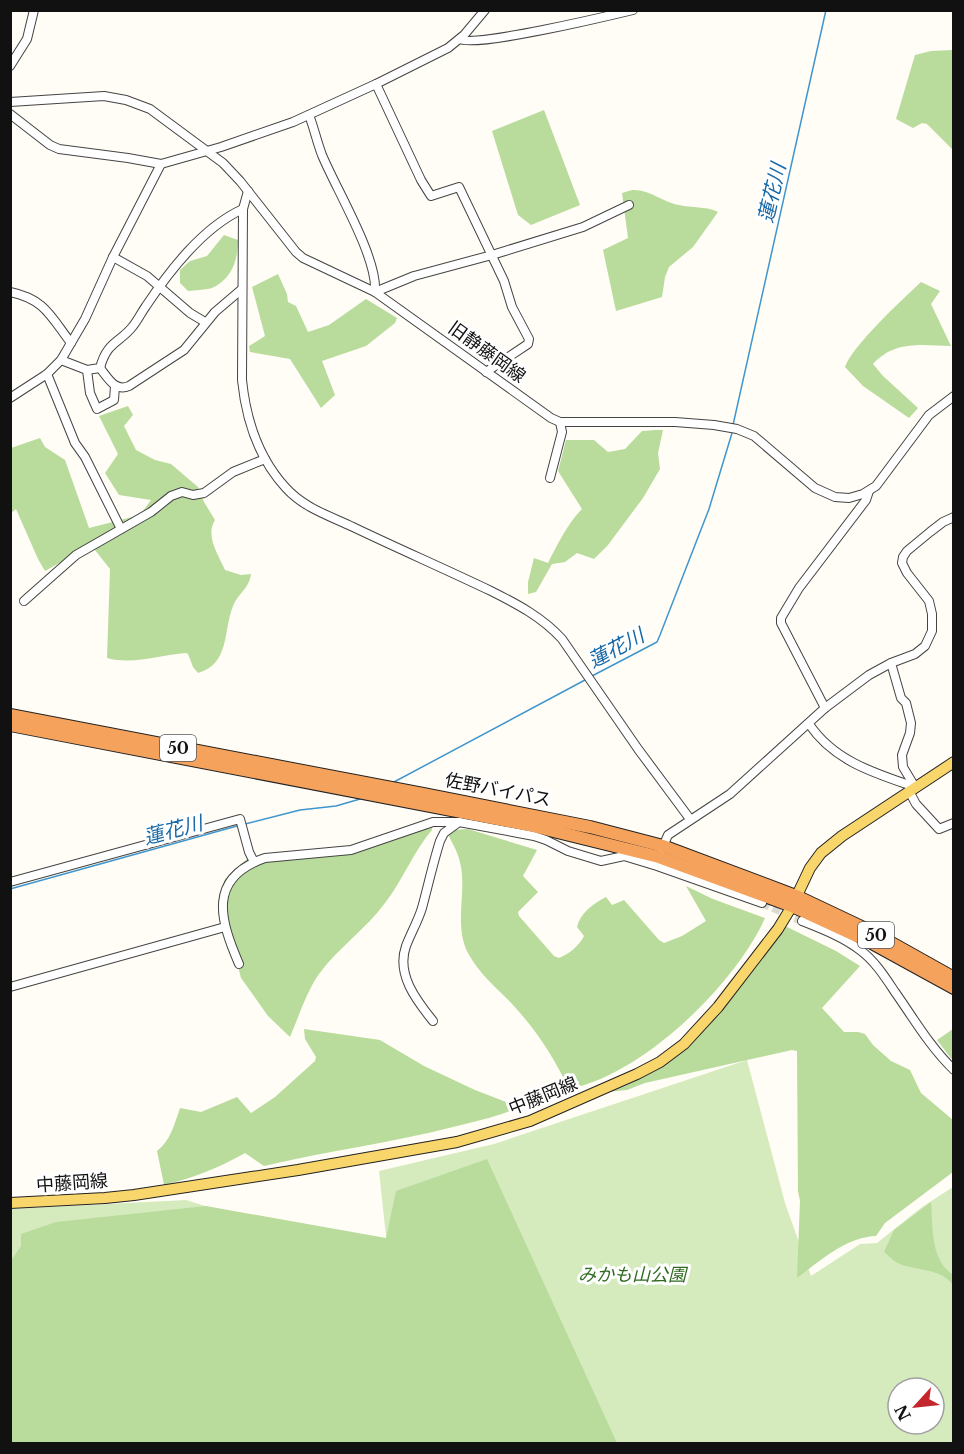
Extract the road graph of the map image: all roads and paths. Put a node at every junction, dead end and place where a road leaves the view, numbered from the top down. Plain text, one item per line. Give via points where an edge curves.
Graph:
1 (34, 10) edge
2 (485, 10) edge
3 (633, 10) edge
4 (460, 39) junction
5 (10, 66) edge
6 (376, 84) junction
7 (10, 102) edge
8 (10, 114) edge
9 (309, 115) junction
10 (207, 150) junction
11 (161, 164) junction
12 (248, 191) junction
13 (629, 205) dead end
14 (243, 209) junction
15 (492, 255) junction
16 (113, 257) junction
17 (161, 287) junction
18 (242, 290) junction
19 (10, 292) edge
20 (375, 292) junction
21 (205, 322) junction
22 (71, 343) junction
23 (61, 360) junction
24 (100, 368) junction
25 (87, 370) junction
26 (486, 372) junction
27 (47, 375) junction
28 (115, 386) junction
29 (954, 396) edge
30 (10, 398) edge
31 (560, 422) junction
32 (265, 459) junction
33 (550, 478) dead end
34 (869, 491) junction
35 (954, 517) edge
36 (121, 529) junction
37 (24, 601) dead end
38 (891, 663) junction
39 (825, 708) junction
40 (10, 715) edge
41 (809, 724) junction
42 (10, 725) edge
43 (954, 762) edge
44 (912, 789) junction
45 (690, 819) junction
46 (459, 822) junction
47 (954, 823) edge
48 (660, 856) junction
49 (254, 862) junction
50 (10, 882) edge
51 (794, 901) junction
52 (762, 903) tunnel mouth
53 (802, 921) tunnel mouth
54 (225, 927) junction
55 (240, 964) dead end
56 (954, 978) edge
57 (10, 987) edge
58 (954, 988) edge
59 (433, 1021) dead end
60 (954, 1070) edge
61 (10, 1203) edge

1 - 5 street via 27,39
2 - 4 street
3 - 4 street via 512,36 470,42
4 - 6 street
6 - 9 street
6 - 15 street via 431,196 459,187
7 - 10 street, 旧静藤岡線 via 116,97 150,109
8 - 11 street via 59,149
9 - 10 street
9 - 20 street via 374,274
10 - 11 street
10 - 12 street, 旧静藤岡線
11 - 16 street
12 - 14 street
12 - 20 street, 旧静藤岡線 via 303,258
13 - 15 street via 583,227
14 - 17 street via 212,229
14 - 18 street
15 - 20 street via 430,271
15 - 26 street via 529,339 528,344
16 - 17 street
16 - 22 street
17 - 21 street
17 - 24 street via 130,330 110,347
18 - 21 street
18 - 32 street via 244,400
19 - 22 street via 24,294 41,304
20 - 26 street, 旧静藤岡線
21 - 28 street via 173,359 129,386
22 - 23 street
23 - 25 street
23 - 27 street
24 - 25 street
24 - 28 street
25 - 28 street via 97,409 114,400
26 - 31 street, 旧静藤岡線
27 - 30 street
27 - 36 street via 75,443
29 - 34 street via 929,415
31 - 33 street via 562,432
31 - 34 street via 724,426 754,436 823,492 842,498
32 - 36 street via 233,472 204,493 171,496
32 - 45 street via 288,490 318,512 537,615 562,639
34 - 39 street via 781,618
35 - 38 street via 930,532 903,557 907,573 929,601 932,631 925,646 915,654
36 - 37 street via 76,555
38 - 39 street
38 - 44 street via 911,723 902,755
39 - 41 street
40 - 48 highway, 佐野バイパス / 50 via 590,827
41 - 44 street via 824,742 853,764
41 - 45 street via 730,794
42 - 48 highway, 佐野バイパス / 50 via 529,825
43 - 44 main road, 中藤岡線
44 - 47 street via 916,804 939,829
44 - 51 main road, 中藤岡線 via 821,853
45 - 48 street via 668,835
46 - 48 street via 540,838 601,861 624,856
46 - 49 street via 433,822 351,850
46 - 59 street via 440,841 402,964 419,1004
48 - 51 highway, 佐野バイパス / 50
48 - 52 street
49 - 50 street via 241,824 121,850
49 - 54 street via 224,892
51 - 56 highway, 佐野バイパス / 50 via 870,931
51 - 58 highway, 佐野バイパス / 50
51 - 61 main road, 中藤岡線 via 778,929 704,1025 684,1044 637,1074 530,1121 448,1144 298,1170 105,1198
53 - 60 street via 834,935 868,957 927,1040
54 - 55 street
54 - 57 street

